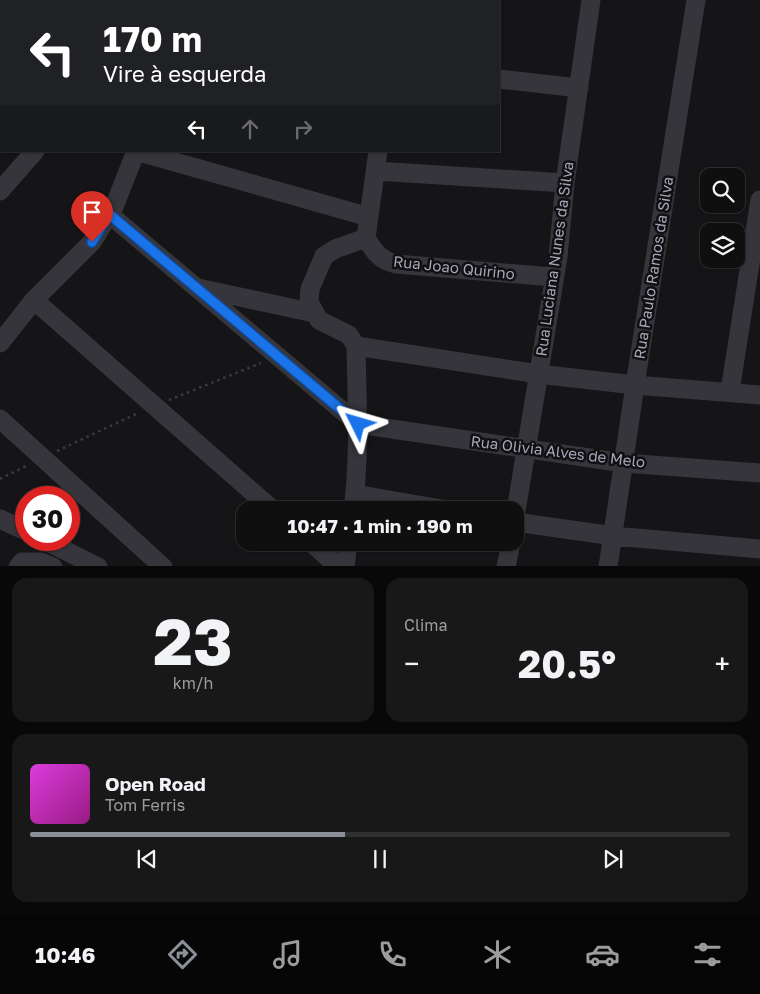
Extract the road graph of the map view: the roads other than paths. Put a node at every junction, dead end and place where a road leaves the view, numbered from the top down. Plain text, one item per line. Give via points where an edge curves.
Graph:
1 (591, 0) edge
2 (696, 0) edge
3 (500, 79) edge
4 (579, 88) junction
5 (34, 152) edge
6 (136, 152) edge
7 (140, 152) edge
8 (378, 152) edge
9 (376, 172) junction
10 (566, 183) junction
11 (0, 191) edge
12 (760, 200) edge
13 (109, 214) junction
14 (369, 217) junction
15 (366, 238) junction
16 (553, 277) junction
17 (196, 287) junction
18 (34, 300) junction
19 (314, 313) junction
20 (0, 343) edge
21 (356, 346) junction
22 (538, 374) junction
23 (635, 385) junction
24 (730, 391) junction
25 (760, 395) edge
26 (0, 418) edge
27 (358, 424) junction
28 (526, 449) junction
29 (624, 463) junction
30 (760, 473) edge
31 (264, 501) edge
32 (354, 501) edge
33 (518, 501) edge
34 (0, 519) edge
35 (524, 523) edge
36 (15, 526) edge
37 (614, 536) junction
38 (760, 549) edge
39 (67, 551) edge
40 (320, 551) edge
41 (347, 551) edge
42 (509, 551) edge
43 (18, 566) edge
44 (53, 566) edge
45 (98, 566) edge
46 (163, 566) edge
47 (338, 566) edge
48 (345, 566) edge
49 (506, 566) edge
50 (608, 566) edge

1 - 4 street, Rua Luciana Nunes da Silva
2 - 23 street, Rua Paulo Ramos da Silva
3 - 4 street
4 - 10 street, Rua Luciana Nunes da Silva
5 - 11 street
6 - 13 street
7 - 14 street
8 - 9 street
9 - 10 street
9 - 14 street
10 - 16 street, Rua Luciana Nunes da Silva
12 - 24 street
13 - 17 street
13 - 18 street via 92,242
14 - 15 street
15 - 16 street, Rua Joao Quirino via 378,256 396,264
15 - 19 street via 324,256 310,289 309,302
16 - 22 street, Rua Luciana Nunes da Silva
17 - 19 street
17 - 27 street
18 - 20 street
18 - 31 street
19 - 21 street via 319,320 349,335
21 - 22 street
21 - 27 street
22 - 23 street
22 - 28 street, Rua Luciana Nunes da Silva
23 - 24 street
23 - 29 street, Rua Paulo Ramos da Silva
24 - 25 street
26 - 46 street
27 - 28 street, Rua Olivia Alves de Melo
27 - 32 street
28 - 29 street, Rua Olivia Alves de Melo
28 - 33 street, Rua Luciana Nunes da Silva
29 - 30 street, Rua Olivia Alves de Melo
29 - 37 street, Rua Paulo Ramos da Silva
34 - 36 street
35 - 37 street
37 - 38 street
37 - 50 street, Rua Paulo Ramos da Silva
39 - 45 street
40 - 47 street
41 - 48 street
42 - 49 street
43 - 44 street via 22,562

